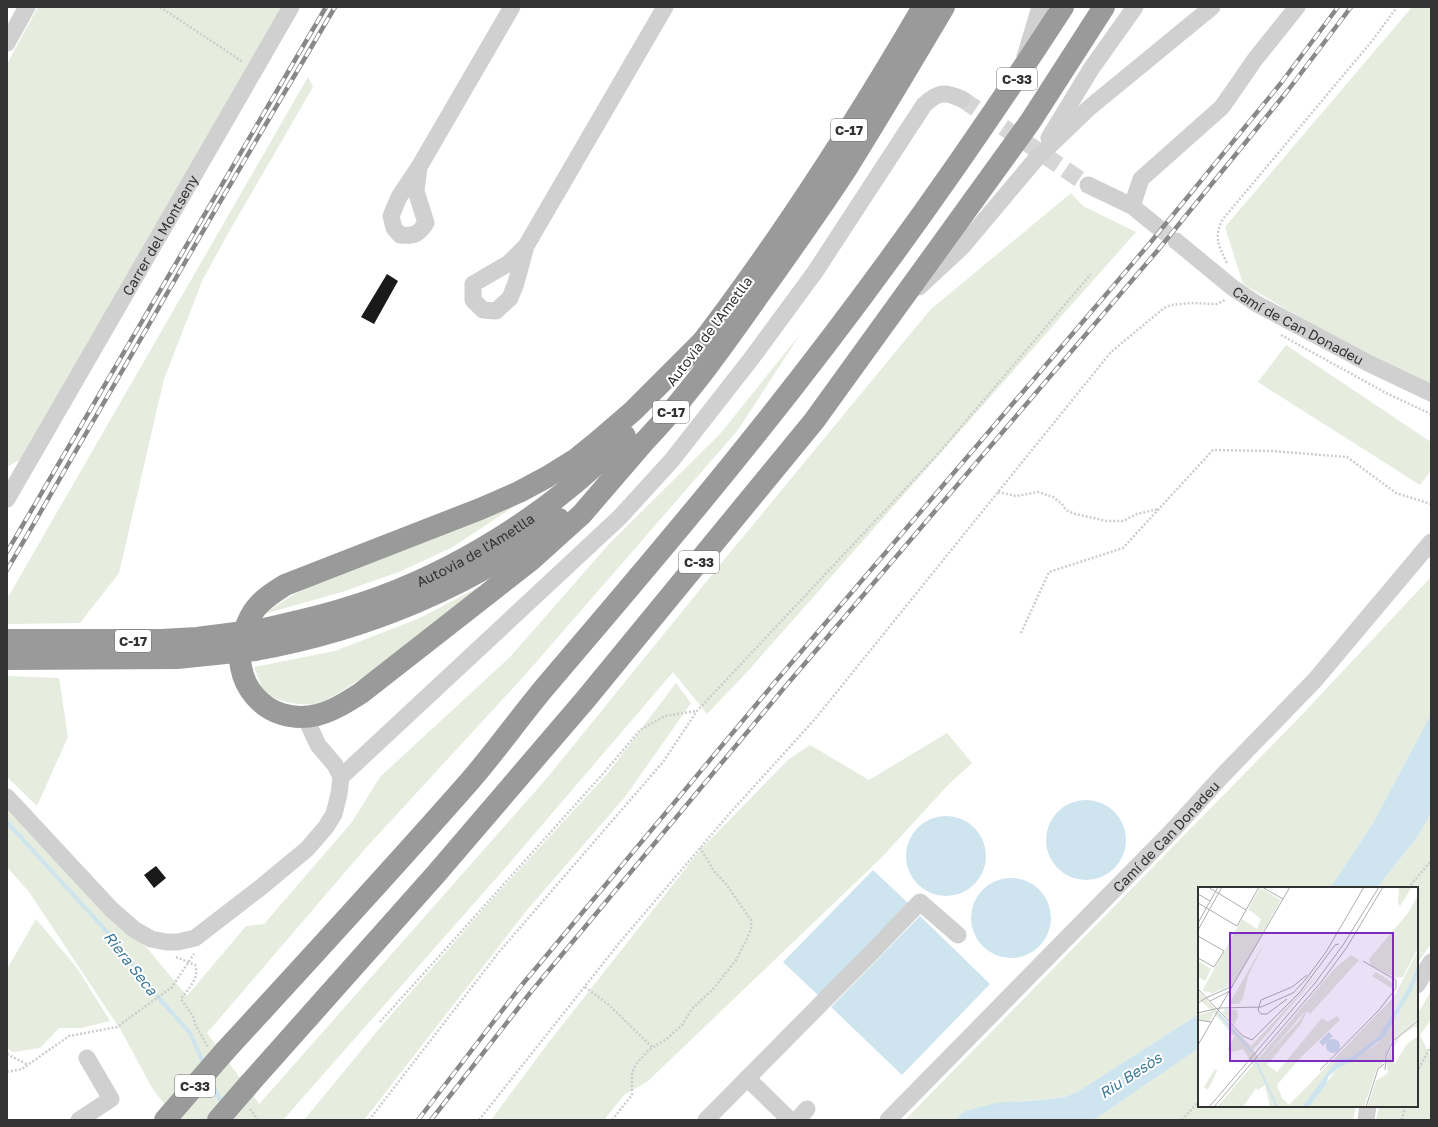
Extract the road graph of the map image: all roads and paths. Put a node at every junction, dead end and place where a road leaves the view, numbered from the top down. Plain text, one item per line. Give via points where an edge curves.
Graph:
1 (27, 7) edge
2 (160, 7) edge
3 (291, 7) edge
4 (512, 7) edge
5 (665, 7) edge
6 (923, 7) edge
7 (944, 7) edge
8 (1040, 7) edge
9 (1064, 7) edge
10 (1104, 7) edge
11 (1135, 7) edge
12 (1212, 7) edge
13 (1297, 7) edge
14 (1397, 7) edge
15 (7, 43) edge
16 (255, 70) junction
17 (1020, 74) junction
18 (962, 99) tunnel mouth
19 (1036, 159) junction
20 (419, 167) dead end
21 (1088, 184) tunnel mouth
22 (1132, 206) junction
23 (1154, 224) tunnel mouth
24 (1176, 241) tunnel mouth
25 (526, 246) dead end
26 (1091, 274) dead end
27 (1233, 288) junction
28 (901, 303) junction
29 (701, 343) junction
30 (1431, 393) edge
31 (643, 443) junction
32 (29, 463) junction
33 (7, 476) edge
34 (998, 492) junction
35 (7, 499) edge
36 (1431, 504) edge
37 (1158, 509) junction
38 (1431, 542) edge
39 (1021, 633) dead end
40 (7, 640) edge
41 (257, 640) junction
42 (7, 659) edge
43 (697, 711) junction
44 (304, 717) junction
45 (341, 777) junction
46 (7, 796) edge
47 (700, 848) junction
48 (1431, 861) edge
49 (1409, 887) edge
50 (958, 935) dead end
51 (195, 938) junction
52 (157, 940) junction
53 (188, 962) junction
54 (1431, 962) edge
55 (1418, 983) edge
56 (584, 987) junction
57 (380, 1022) dead end
58 (1431, 1046) edge
59 (653, 1048) junction
60 (217, 1050) junction
61 (7, 1054) edge
62 (87, 1058) dead end
63 (28, 1065) junction
64 (1418, 1070) edge
65 (7, 1072) edge
66 (747, 1078) junction
67 (1198, 1101) edge
68 (248, 1106) dead end
69 (1368, 1107) edge
70 (1405, 1107) edge
71 (79, 1120) edge
72 (165, 1120) edge
73 (218, 1120) edge
74 (258, 1120) edge
75 (369, 1120) edge
76 (479, 1120) edge
77 (612, 1120) edge
78 (706, 1120) edge
79 (790, 1120) edge
80 (888, 1120) edge
81 (1182, 1120) edge
82 (1366, 1120) edge
83 (1402, 1120) edge

1 - 15 street
2 - 16 path
3 - 16 street, Carrer del Montseny
4 - 20 street
5 - 25 street
6 - 29 highway, Autovia de l'Ametlla / C-17 via 801,204
7 - 31 highway, C-17 via 850,163 779,266 707,367
8 - 17 street, C-33
9 - 17 highway, C-33
10 - 28 highway, C-33 via 1030,122
11 - 19 street via 1091,69
12 - 19 street, C-33 via 1089,108
13 - 22 street via 1256,58 1222,107 1141,179
14 - 27 path via 1372,41 1223,219 1218,228 1217,238 1230,268
16 - 32 street, Carrer del Montseny
17 - 60 highway, C-33 via 862,297 745,448 621,599 472,778 349,915
18 - 45 street via 942,93 924,105 814,272 756,352 672,460 620,517
19 - 28 street, C-33 via 962,247
21 - 22 street
22 - 23 street
24 - 27 street, Camí de Can Donadeu
26 - 43 path via 937,455
27 - 30 street, Camí de Can Donadeu via 1257,304 1368,363
27 - 34 path via 1230,297 1217,304 1190,303 1164,308 1111,352
28 - 73 highway, C-33, bridge via 814,421 586,700
29 - 41 highway, Autovia de l'Ametlla / C-17 via 662,394 597,464 522,523 481,549 396,590 351,607 304,620
29 - 44 highway via 633,411 576,459 547,477 480,509 285,585 263,600 250,617 242,637 241,671 245,682 258,700 266,706 276,712
31 - 41 highway, C-17 via 590,494 553,524 470,576 427,598 336,632
31 - 44 highway via 582,514 531,560 361,693 331,710
32 - 33 street, Carrer del Montseny
32 - 35 street, Carrer del Montseny
34 - 37 path via 1016,496 1038,492 1053,497 1066,510 1075,514 1107,521 1124,521 1137,514
34 - 47 path via 815,719
36 - 37 path via 1396,493 1347,457 1273,451 1213,450
37 - 39 path via 1122,548 1049,572
38 - 80 street, Camí de Can Donadeu via 1315,680 1172,831
40 - 41 highway, C-17, bridge
41 - 42 highway, C-17, bridge via 171,659
43 - 57 path via 664,716 640,730
43 - 75 path via 663,762 499,952
44 - 45 street via 318,745 335,765
45 - 51 street via 334,814 307,849
46 - 52 street via 112,910 135,930
47 - 56 path
47 - 59 path via 750,920 751,929 736,960 714,988 692,1009 682,1025
48 - 49 path
50 - 66 street via 920,902
51 - 52 street via 172,942
51 - 53 path via 194,953
52 - 53 path via 164,949
53 - 60 path via 195,965 196,976 181,999 193,1016 196,1026
53 - 63 path via 172,987 117,1027 69,1036
54 - 55 street
56 - 59 path via 609,1005
56 - 76 path
58 - 64 path
59 - 77 path via 636,1064 632,1073 632,1095
60 - 72 highway, C-33, bridge
61 - 63 path
62 - 71 street via 111,1099
63 - 65 path
66 - 78 street
66 - 79 street
67 - 81 path
68 - 74 path
69 - 82 street
70 - 83 path

